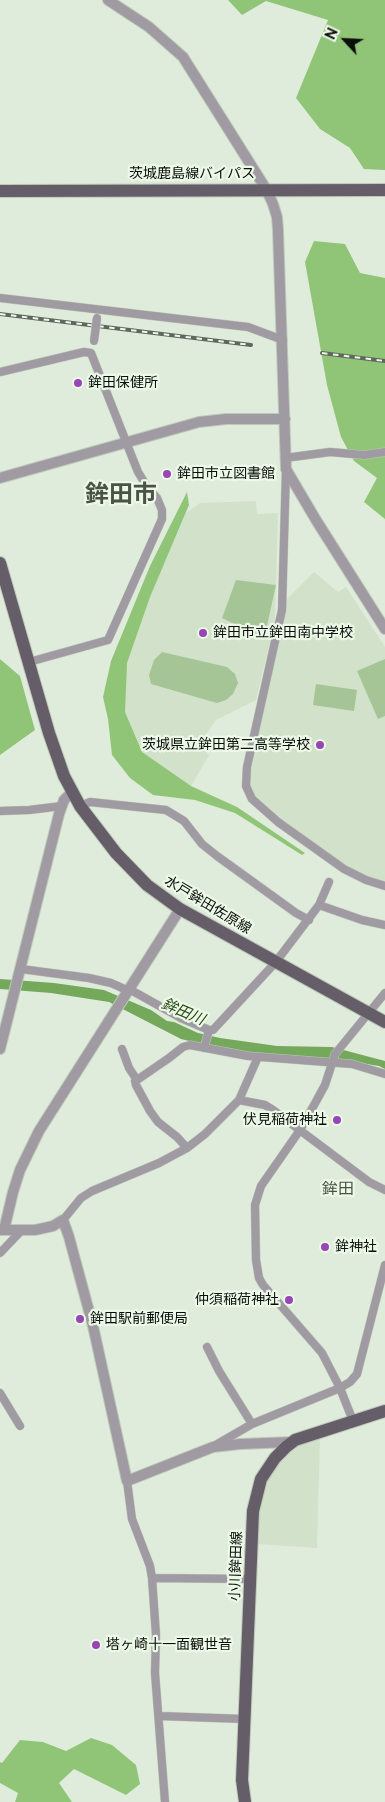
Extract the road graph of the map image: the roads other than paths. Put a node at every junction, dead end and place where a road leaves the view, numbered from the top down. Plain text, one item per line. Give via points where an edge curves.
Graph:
1 (108, 0) edge
2 (266, 189) junction
3 (385, 190) edge
4 (0, 191) edge
5 (0, 298) edge
6 (98, 313) junction
7 (282, 340) junction
8 (91, 353) junction
9 (0, 372) edge
10 (285, 419) junction
11 (126, 442) junction
12 (385, 452) edge
13 (285, 458) junction
14 (286, 469) junction
15 (0, 478) edge
16 (0, 563) edge
17 (385, 629) edge
18 (29, 662) junction
19 (72, 792) junction
20 (62, 806) junction
21 (80, 806) junction
22 (0, 811) edge
23 (328, 882) dead end
24 (385, 886) edge
25 (319, 905) junction
26 (180, 909) junction
27 (309, 920) junction
28 (385, 925) edge
29 (275, 962) junction
30 (21, 970) junction
31 (128, 991) junction
32 (385, 993) edge
33 (368, 1013) junction
34 (385, 1022) edge
35 (209, 1031) junction
36 (204, 1047) junction
37 (0, 1049) edge
38 (122, 1049) dead end
39 (258, 1057) junction
40 (333, 1060) junction
41 (385, 1074) edge
42 (138, 1080) junction
43 (238, 1100) junction
44 (300, 1130) junction
45 (186, 1148) junction
46 (385, 1190) edge
47 (63, 1220) junction
48 (2, 1230) edge
49 (22, 1230) junction
50 (0, 1253) edge
51 (385, 1265) edge
52 (208, 1347) dead end
53 (340, 1388) junction
54 (0, 1393) edge
55 (385, 1411) edge
56 (353, 1421) junction
57 (252, 1424) junction
58 (20, 1426) dead end
59 (292, 1442) junction
60 (213, 1447) junction
61 (127, 1481) junction
62 (152, 1578) junction
63 (250, 1579) junction
64 (159, 1716) junction
65 (245, 1719) junction
66 (165, 1802) edge
67 (245, 1802) edge

1 - 2 street via 132,14 183,57
2 - 3 main road, 茨城鹿島線バイパス
2 - 4 main road, 茨城鹿島線バイパス
2 - 7 street via 277,217
5 - 6 street
6 - 7 street via 248,327
6 - 8 street, bridge
7 - 10 street
8 - 9 street
8 - 11 street
10 - 11 street via 214,419
10 - 13 street
11 - 15 street
11 - 18 street via 138,472 157,498 162,519 108,640
12 - 13 street via 364,455 330,452
13 - 14 street
14 - 17 street
14 - 24 street via 282,610 247,767 248,792 278,822 344,869
16 - 18 main road, 水戸鉾田佐原線
18 - 19 main road, 水戸鉾田佐原線 via 49,733
19 - 20 street
19 - 21 main road, 水戸鉾田佐原線
20 - 22 street
20 - 30 street
21 - 26 main road, 水戸鉾田佐原線 via 128,866 147,885
21 - 27 street via 90,802 166,810 184,820 202,844 217,856
23 - 25 street
25 - 27 street
25 - 28 street
26 - 29 main road, 水戸鉾田佐原線
26 - 31 street
27 - 29 street
29 - 33 main road, 水戸鉾田佐原線
29 - 35 street
30 - 31 street via 90,978
30 - 37 street
31 - 35 street
31 - 48 street via 29,1152
32 - 33 street
33 - 34 main road, 水戸鉾田佐原線
33 - 40 street
35 - 36 street
36 - 39 street
36 - 42 street via 183,1047
38 - 42 street
39 - 40 street
39 - 43 street
40 - 41 street
40 - 44 street via 325,1085
42 - 45 street via 136,1085 150,1111
43 - 44 street via 265,1105
43 - 45 street
44 - 46 street via 368,1182
44 - 53 street via 257,1193 256,1260 263,1285 322,1353
45 - 47 street via 92,1190
47 - 49 street via 45,1228
47 - 61 street via 93,1326
48 - 49 street
49 - 50 street
51 - 53 street via 357,1374
52 - 57 street
53 - 56 street
53 - 57 street
54 - 58 street
55 - 56 main road, 小川鉾田線
56 - 59 main road, 小川鉾田線
57 - 60 street
59 - 60 street
59 - 63 main road, 小川鉾田線 via 270,1464 258,1487 253,1511
60 - 61 street
61 - 62 street via 132,1519
62 - 63 street
62 - 64 street
63 - 65 main road, 小川鉾田線
64 - 65 street
64 - 66 street
65 - 67 main road, 小川鉾田線 via 242,1780

